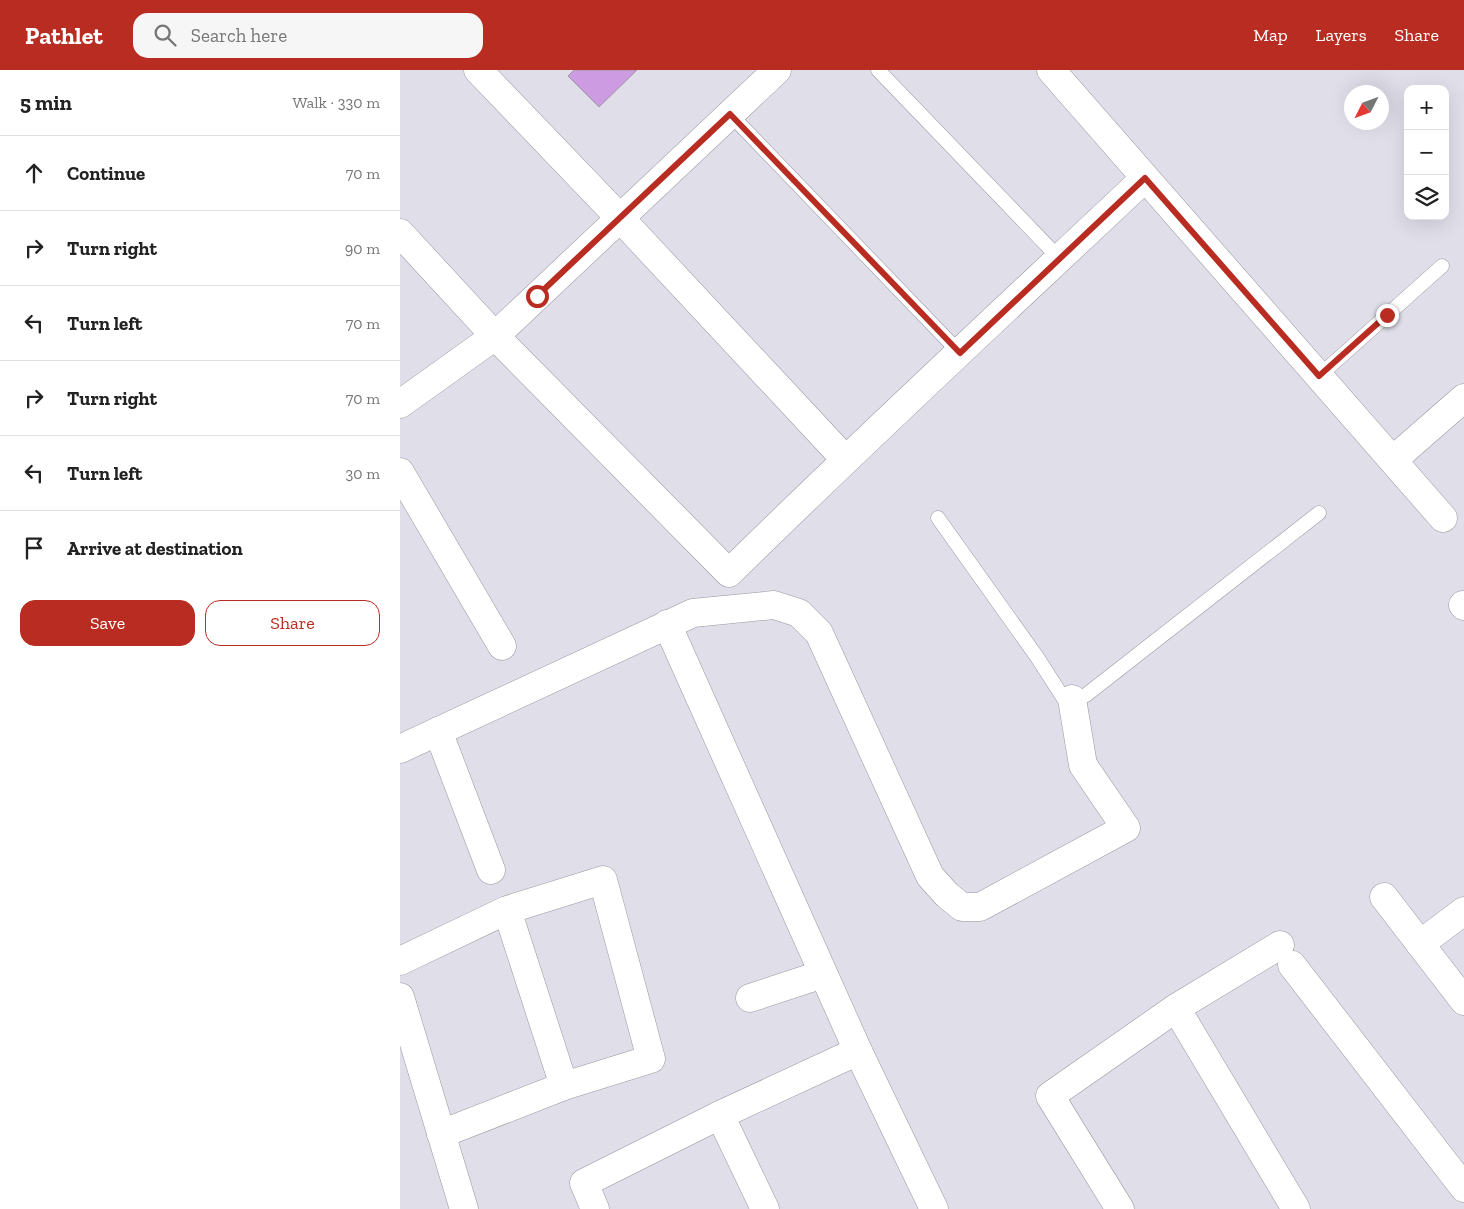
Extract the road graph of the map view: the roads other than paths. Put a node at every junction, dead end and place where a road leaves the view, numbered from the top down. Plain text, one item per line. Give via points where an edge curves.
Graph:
1 (478, 70) edge
2 (777, 70) edge
3 (878, 70) edge
4 (1051, 70) edge
5 (730, 114) junction
6 (1145, 178) junction
7 (620, 218) junction
8 (400, 233) edge
9 (1060, 258) junction
10 (1442, 266) dead end
11 (495, 336) junction
12 (960, 353) junction
13 (1319, 376) junction
14 (1464, 398) edge
15 (400, 404) edge
16 (845, 460) junction
17 (1393, 460) junction
18 (400, 472) edge
19 (1319, 512) dead end
20 (938, 518) dead end
21 (1443, 518) dead end
22 (667, 624) junction
23 (502, 646) dead end
24 (1072, 699) junction
25 (438, 731) junction
26 (400, 749) edge
27 (491, 870) dead end
28 (1384, 897) dead end
29 (507, 910) junction
30 (1464, 910) edge
31 (1420, 944) junction
32 (400, 961) edge
33 (824, 974) junction
34 (400, 998) edge
35 (750, 998) dead end
36 (1464, 1001) edge
37 (1176, 1008) junction
38 (858, 1051) junction
39 (564, 1086) junction
40 (720, 1116) junction
41 (441, 1134) junction
42 (1464, 1188) edge
43 (464, 1209) edge
44 (594, 1209) edge
45 (765, 1209) edge
46 (934, 1209) edge
47 (1120, 1209) edge
48 (1296, 1209) edge

1 - 7 street
2 - 5 street
3 - 9 lane
4 - 6 street
5 - 7 street
5 - 12 lane
6 - 9 street
6 - 13 street
7 - 11 street
7 - 16 street
8 - 11 street
9 - 12 street
10 - 13 lane
11 - 15 street
11 - 16 street via 729,573
12 - 16 street
13 - 17 street
14 - 17 street
17 - 21 street
18 - 23 street
19 - 24 lane via 1086,695
20 - 24 lane via 1064,699
22 - 24 street via 693,613 774,605 799,614 819,633 930,876 962,907 980,907 1126,828 1083,765
22 - 25 street
22 - 33 street
25 - 26 street
25 - 27 street
28 - 31 street
29 - 32 street
29 - 39 street
29 - 39 street via 603,880 651,1059
30 - 31 street
31 - 36 street
33 - 35 street
33 - 38 street
34 - 41 street
37 - 42 street via 1286,955
37 - 47 street via 1050,1096
37 - 48 street
38 - 40 street
38 - 46 street
39 - 41 street
40 - 44 street via 584,1183
40 - 45 street
41 - 43 street

